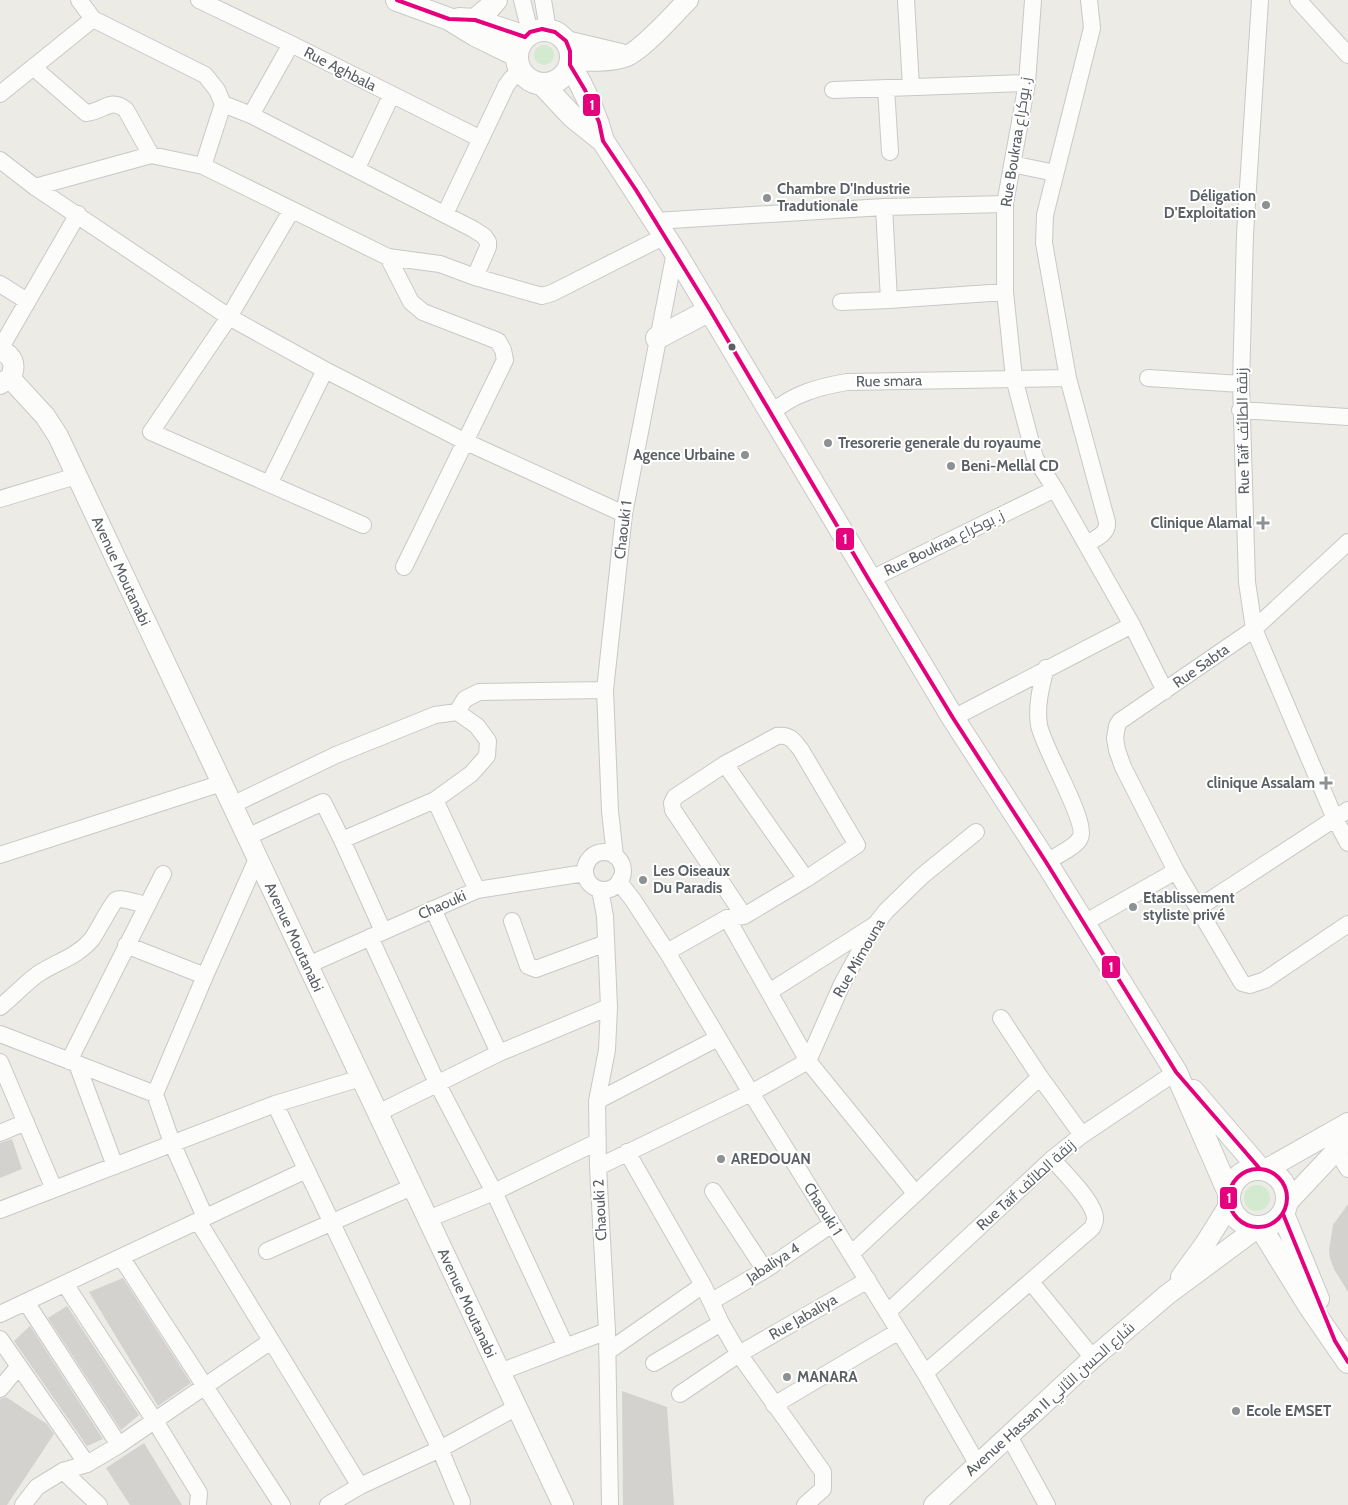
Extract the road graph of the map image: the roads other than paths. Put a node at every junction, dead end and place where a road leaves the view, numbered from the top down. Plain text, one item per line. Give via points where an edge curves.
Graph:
1 (78, 0) edge
2 (199, 0) edge
3 (397, 0) edge
4 (496, 0) edge
5 (522, 0) edge
6 (542, 0) edge
7 (688, 0) edge
8 (906, 0) edge
9 (1032, 0) edge
10 (1089, 0) edge
11 (1260, 0) edge
12 (1298, 0) edge
13 (92, 19) junction
14 (449, 19) junction
15 (475, 20) junction
16 (291, 44) junction
17 (543, 49) junction
18 (1348, 55) edge
19 (33, 67) junction
20 (1027, 83) junction
21 (542, 84) junction
22 (912, 87) junction
23 (886, 88) junction
24 (833, 90) dead end
25 (0, 94) edge
26 (392, 96) junction
27 (223, 104) junction
28 (251, 115) junction
29 (480, 139) junction
30 (603, 142) junction
31 (890, 152) dead end
32 (151, 155) junction
33 (0, 160) edge
34 (1012, 164) junction
35 (202, 166) junction
36 (357, 168) junction
37 (1055, 173) junction
38 (35, 186) junction
39 (1005, 204) junction
40 (884, 208) junction
41 (291, 210) junction
42 (78, 214) junction
43 (445, 214) junction
44 (665, 236) junction
45 (388, 258) junction
46 (476, 277) junction
47 (0, 284) edge
48 (1005, 292) junction
49 (889, 300) junction
50 (27, 301) junction
51 (841, 302) dead end
52 (710, 310) junction
53 (229, 317) junction
54 (657, 338) junction
55 (0, 350) edge
56 (325, 370) junction
57 (1014, 378) junction
58 (1068, 378) junction
59 (1148, 378) dead end
60 (5, 381) edge
61 (1241, 384) junction
62 (1240, 410) junction
63 (771, 413) junction
64 (1348, 417) edge
65 (464, 441) junction
66 (76, 476) junction
67 (268, 484) junction
68 (1055, 489) junction
69 (0, 499) edge
70 (624, 514) junction
71 (363, 525) dead end
72 (1348, 542) edge
73 (1087, 544) junction
74 (404, 567) dead end
75 (869, 580) junction
76 (1132, 625) junction
77 (1254, 628) junction
78 (1046, 668) junction
79 (605, 690) junction
80 (1165, 692) junction
81 (457, 712) junction
82 (953, 718) junction
83 (725, 764) junction
84 (222, 783) junction
85 (435, 800) junction
86 (232, 805) junction
87 (610, 811) junction
88 (1341, 815) edge
89 (976, 832) dead end
90 (247, 837) junction
91 (342, 840) junction
92 (1348, 843) edge
93 (599, 853) junction
94 (0, 855) edge
95 (615, 856) junction
96 (258, 859) junction
97 (1046, 862) junction
98 (1176, 871) junction
99 (585, 872) junction
100 (163, 874) dead end
101 (806, 878) junction
102 (612, 885) junction
103 (477, 890) junction
104 (146, 906) junction
105 (1198, 908) junction
106 (433, 909) junction
107 (744, 916) junction
108 (727, 918) junction
109 (512, 921) dead end
110 (877, 923) junction
111 (1084, 923) junction
112 (1348, 924) edge
113 (376, 934) junction
114 (606, 943) junction
115 (126, 945) junction
116 (667, 952) junction
117 (308, 965) junction
118 (205, 976) junction
119 (770, 992) junction
120 (0, 1007) edge
121 (609, 1007) junction
122 (1001, 1018) dead end
123 (0, 1034) edge
124 (718, 1038) junction
125 (499, 1053) junction
126 (808, 1061) junction
127 (73, 1062) junction
128 (1, 1066) edge
129 (1176, 1072) junction
130 (1040, 1077) junction
131 (361, 1078) junction
132 (438, 1083) junction
133 (155, 1094) junction
134 (751, 1094) junction
135 (596, 1101) junction
136 (275, 1104) junction
137 (378, 1113) junction
138 (26, 1122) junction
139 (1348, 1123) edge
140 (0, 1133) edge
141 (1082, 1135) junction
142 (598, 1142) junction
143 (172, 1143) junction
144 (1343, 1144) edge
145 (627, 1152) junction
146 (1052, 1159) junction
147 (114, 1166) junction
148 (598, 1167) junction
149 (1262, 1169) junction
150 (1348, 1169) edge
151 (306, 1170) junction
152 (412, 1187) junction
153 (54, 1189) junction
154 (713, 1191) dead end
155 (494, 1192) junction
156 (915, 1193) junction
157 (1229, 1198) junction
158 (1285, 1209) junction
159 (0, 1210) edge
160 (202, 1219) junction
161 (428, 1219) junction
162 (330, 1222) junction
163 (832, 1224) junction
164 (1259, 1228) junction
165 (267, 1251) dead end
166 (851, 1254) junction
167 (121, 1257) junction
168 (765, 1270) junction
169 (868, 1280) junction
170 (1031, 1282) junction
171 (65, 1284) junction
172 (703, 1285) junction
173 (1168, 1294) junction
174 (712, 1301) junction
175 (26, 1302) junction
176 (888, 1312) junction
177 (0, 1314) edge
178 (721, 1323) junction
179 (607, 1331) junction
180 (899, 1331) junction
181 (0, 1339) edge
182 (271, 1341) junction
183 (1335, 1341) junction
184 (566, 1347) junction
185 (607, 1352) junction
186 (739, 1354) junction
187 (1093, 1358) junction
188 (1348, 1362) edge
189 (654, 1363) dead end
190 (18, 1366) junction
191 (500, 1372) junction
192 (926, 1373) junction
193 (206, 1387) junction
194 (0, 1388) edge
195 (680, 1394) dead end
196 (774, 1405) junction
197 (516, 1407) junction
198 (155, 1421) junction
199 (1009, 1436) junction
200 (119, 1445) junction
201 (440, 1449) junction
202 (87, 1464) junction
203 (978, 1465) junction
204 (63, 1472) junction
205 (360, 1486) junction
206 (462, 1502) dead end
207 (816, 1502) edge
208 (559, 1504) edge
209 (23, 1505) edge
210 (99, 1505) edge
211 (198, 1505) edge
212 (282, 1505) edge
213 (328, 1505) edge
214 (610, 1505) edge
215 (934, 1505) edge
216 (1046, 1505) edge

1 - 13 street
2 - 16 street, Rue Aghbala
3 - 14 main road
4 - 15 main road
5 - 17 street
6 - 17 street
7 - 17 street via 628,56 595,61
8 - 22 street
9 - 20 street, Rue Boukraa ز. بوكراع
10 - 37 street via 1092,28
11 - 61 street, Rue Taïf زنقة الطائف via 1245,234
12 - 18 street
13 - 19 street
13 - 27 street via 205,75
14 - 15 main road
14 - 17 main road via 475,35
15 - 17 main road
16 - 26 street, Rue Aghbala
16 - 28 street
17 - 21 main road via 526,78
17 - 21 main road via 564,76
17 - 29 street via 506,86
17 - 30 main road via 585,90 599,122
19 - 25 street
19 - 32 street via 86,113 120,105
20 - 22 street
20 - 34 street, Rue Boukraa ز. بوكراع
21 - 30 main road via 573,117
22 - 23 street
23 - 24 street
23 - 31 street
26 - 29 street, Rue Aghbala
26 - 36 street
27 - 28 street
27 - 35 street
28 - 36 street
29 - 43 street
30 - 44 main road
32 - 35 street
32 - 38 street
33 - 38 street
34 - 37 street
34 - 39 street, Rue Boukraa ز. بوكراع
35 - 41 street
36 - 43 street
37 - 58 street via 1045,214 1044,243
38 - 42 street
39 - 40 street
39 - 48 street, Rue Boukraa ز. بوكراع
40 - 44 street
40 - 49 street
41 - 45 street
41 - 53 street
42 - 50 street
42 - 53 street
43 - 46 street via 484,236 488,242
44 - 46 street via 542,296
44 - 52 main road
44 - 54 street, Chaouki 1
45 - 46 street via 440,264
45 - 65 street via 411,302 423,312 498,341 503,350 505,360
47 - 50 street
48 - 49 street
48 - 57 street, Rue Boukraa ز. بوكراع
49 - 51 street
50 - 55 street
52 - 54 main road
52 - 63 main road
53 - 56 street
53 - 67 street via 151,432
54 - 70 street, Chaouki 1
55 - 60 street via 10,356 14,367
56 - 65 street
56 - 67 street
57 - 58 street, Rue smara
57 - 63 street, Rue smara via 847,382 794,397
57 - 68 street, Rue Boukraa ز. بوكراع via 1035,458
58 - 73 street via 1108,528
59 - 61 street
60 - 66 street, Avenue Moutanabi via 45,416
61 - 62 street, Rue Taïf زنقة الطائف
62 - 64 street
62 - 77 street, Rue Taïf زنقة الطائف via 1247,582
63 - 75 main road
65 - 70 street
65 - 74 street
66 - 69 street
66 - 84 street, Avenue Moutanabi
67 - 71 street
68 - 73 street
68 - 75 street, Rue Boukraa ز. بوكراع
70 - 79 street, Chaouki 1
72 - 77 street, Rue Sabta
73 - 76 street
75 - 82 main road
76 - 78 street
76 - 80 street
77 - 80 street, Rue Sabta
77 - 88 street, Rue Taïf زنقة الطائف
78 - 82 street
78 - 97 street via 1040,691 1039,724 1045,746 1079,819 1081,834 1077,842
79 - 81 street via 479,692 465,700
79 - 87 street, Chaouki 1
80 - 98 street, Rue Sabta via 1125,718 1115,732 1117,750
81 - 85 street via 477,726 488,741 487,756 471,774
81 - 86 street via 435,714 344,751
82 - 97 main road
83 - 101 street
83 - 101 street via 777,736 789,736 801,750 857,845
83 - 107 street via 675,797 672,803 673,810
84 - 86 street, Avenue Moutanabi
84 - 94 street
85 - 91 street
85 - 103 street
86 - 90 street, Avenue Moutanabi
87 - 93 street, Chaouki 1
87 - 95 street, Chaouki 1
88 - 92 street, Rue Taïf زنقة الطائف
88 - 105 street
89 - 110 street, Rue Mimouna via 922,876
90 - 91 street via 323,802
90 - 96 street, Avenue Moutanabi
91 - 113 street
93 - 95 street
93 - 99 street via 588,860
95 - 102 street via 622,866
96 - 117 street, Avenue Moutanabi
96 - 118 street
97 - 111 main road
98 - 105 street, Rue Sabta
98 - 111 street
99 - 102 street via 588,882 595,888
99 - 103 street, Chaouki
100 - 104 street
101 - 107 street
102 - 114 street, Chaouki 2 via 605,916
102 - 116 street, Chaouki 1 via 619,882
103 - 106 street, Chaouki
104 - 115 street
104 - 120 street via 116,900 91,940 77,953 39,973
105 - 112 street, Rue Sabta via 1237,977 1247,985 1265,980
106 - 113 street, Chaouki
106 - 125 street
107 - 108 street
108 - 116 street
108 - 119 street
109 - 114 street via 528,966 536,969
110 - 119 street
110 - 126 street, Rue Mimouna via 842,984
111 - 129 main road
113 - 117 street, Chaouki
113 - 132 street
114 - 121 street, Chaouki 2
115 - 118 street
115 - 127 street
116 - 124 street, Chaouki 1
117 - 131 street, Avenue Moutanabi
118 - 133 street
119 - 126 street
121 - 125 street
121 - 135 street, Chaouki 2 via 607,1050
122 - 130 street
123 - 127 street
124 - 134 street, Chaouki 1
124 - 135 street
125 - 132 street
126 - 134 street
126 - 156 street
127 - 133 street
127 - 147 street
128 - 138 street
129 - 141 street, Rue Taïf زنقة الطائف
129 - 149 main road
129 - 157 main road
130 - 141 street
130 - 156 street
131 - 136 street
131 - 137 street, Avenue Moutanabi
132 - 137 street
132 - 155 street
133 - 143 street
134 - 145 street
134 - 163 street, Chaouki 1
135 - 142 street, Chaouki 2
136 - 143 street
136 - 151 street
137 - 152 street, Avenue Moutanabi
138 - 140 street
138 - 153 street
139 - 149 street
141 - 146 street, Rue Taïf زنقة الطائف
142 - 148 street, Chaouki 2
142 - 155 street
143 - 147 street
143 - 160 street
144 - 150 street
144 - 158 street
145 - 148 street
145 - 172 street
146 - 170 street via 1088,1202 1095,1214 1095,1223
146 - 176 street, Rue Taïf زنقة الطائف
147 - 153 street
148 - 179 street, Chaouki 2
149 - 157 main road via 1244,1172 1237,1178
149 - 158 main road via 1273,1173 1285,1186
151 - 160 street
151 - 162 street
152 - 161 street, Avenue Moutanabi
152 - 162 street
153 - 159 street
154 - 168 street
155 - 161 street
155 - 184 street
156 - 166 street
157 - 164 main road via 1236,1218
157 - 173 street, Avenue Hassan II شارع الحسن الثاني via 1205,1244
158 - 164 main road via 1277,1221
158 - 183 main road
160 - 167 street
160 - 182 street
161 - 191 street, Avenue Moutanabi
162 - 165 street
162 - 201 street
163 - 166 street, Chaouki 1
163 - 168 street, Jabaliya 4
164 - 173 street, Avenue Hassan II شارع الحسن الثاني
164 - 183 main road
166 - 169 street, Chaouki 1
167 - 171 street
167 - 193 street
168 - 174 street, Jabaliya 4
169 - 176 street, Chaouki 1
169 - 186 street, Rue Jabaliya
170 - 187 street
170 - 192 street
171 - 175 street
171 - 198 street
172 - 174 street
172 - 185 street
173 - 187 street, Avenue Hassan II شارع الحسن الثاني
174 - 178 street
175 - 177 street
175 - 200 street
176 - 180 street, Chaouki 1
178 - 186 street
178 - 189 street
179 - 184 street
179 - 185 street, Chaouki 2
180 - 192 street, Chaouki 1
180 - 196 street
181 - 190 street
182 - 193 street
182 - 205 street
183 - 188 main road
184 - 191 street
185 - 214 street, Chaouki 2
186 - 195 street, Rue Jabaliya
186 - 196 street
187 - 199 street, Avenue Hassan II شارع الحسن الثاني
190 - 194 street
190 - 202 street
191 - 197 street, Avenue Moutanabi
192 - 203 street, Chaouki 1
193 - 198 street
193 - 212 street
196 - 207 street via 823,1472 823,1489
197 - 201 street
197 - 208 street, Avenue Moutanabi
198 - 200 street
198 - 211 street via 199,1494
199 - 203 street, Avenue Hassan II شارع الحسن الثاني
199 - 216 street
200 - 202 street
201 - 205 street
201 - 206 street
202 - 204 street
203 - 215 street, Avenue Hassan II شارع الحسن الثاني
204 - 209 street via 37,1487
204 - 210 street
205 - 213 street

